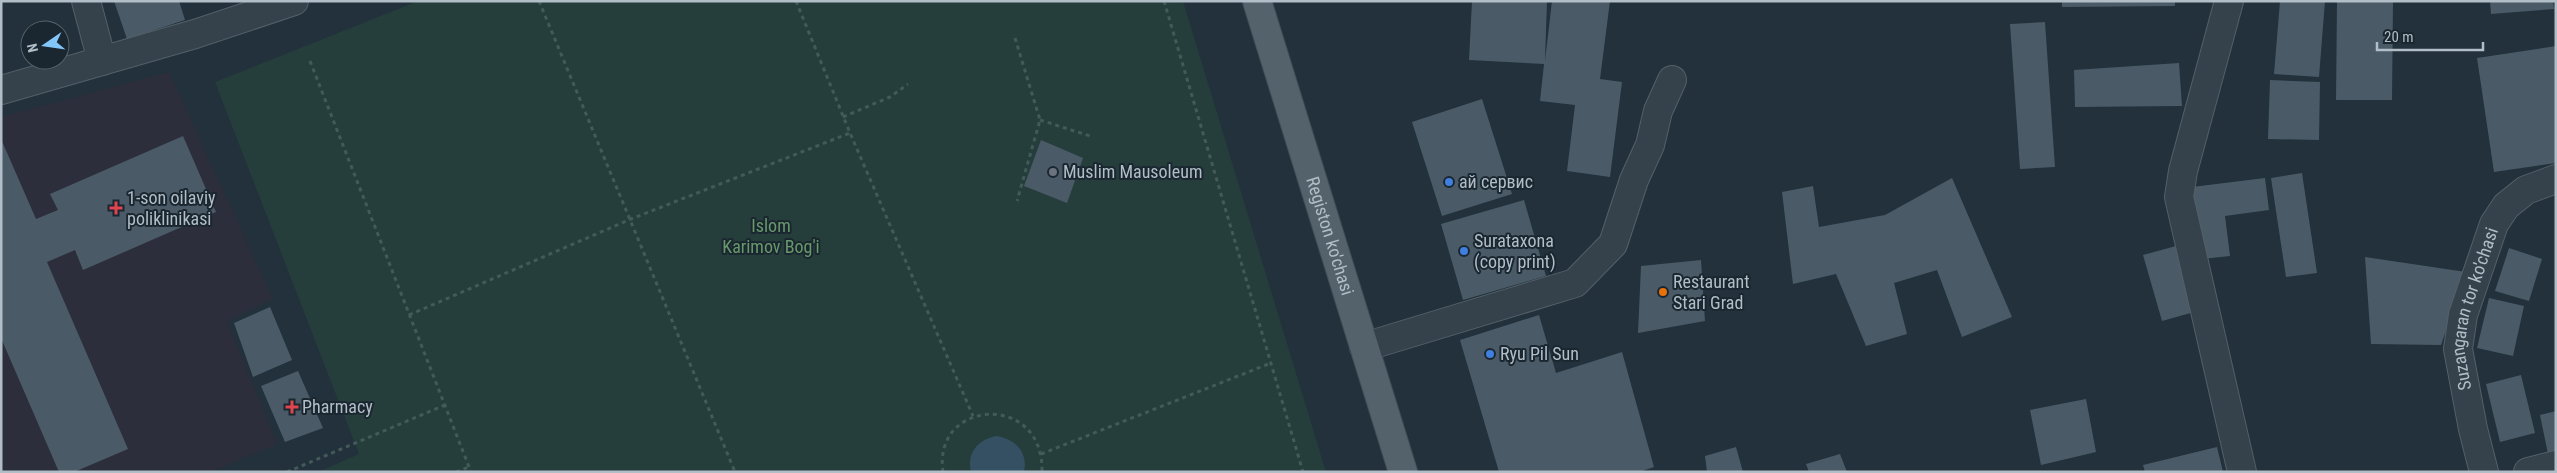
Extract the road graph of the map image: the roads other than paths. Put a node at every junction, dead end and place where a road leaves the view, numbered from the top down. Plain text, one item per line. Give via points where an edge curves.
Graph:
1 (86, 1) edge
2 (294, 1) edge
3 (1257, 1) edge
4 (2229, 1) edge
5 (102, 61) junction
6 (1672, 80) dead end
7 (1, 90) edge
8 (2556, 179) edge
9 (1364, 347) junction
10 (2556, 466) edge
11 (1403, 472) edge
12 (2242, 472) edge
13 (2484, 472) edge
14 (2528, 472) edge

1 - 5 street
2 - 5 street
3 - 9 main road, Registon ko'chasi
4 - 12 street via 2183,171 2180,197
5 - 7 street
6 - 9 street via 1658,111 1650,145 1634,180 1613,244 1575,283
8 - 13 street, Suzangaran tor ko'chasi via 2526,190 2506,206 2494,224 2463,315 2458,349
9 - 11 main road, Registon ko'chasi
10 - 14 street

